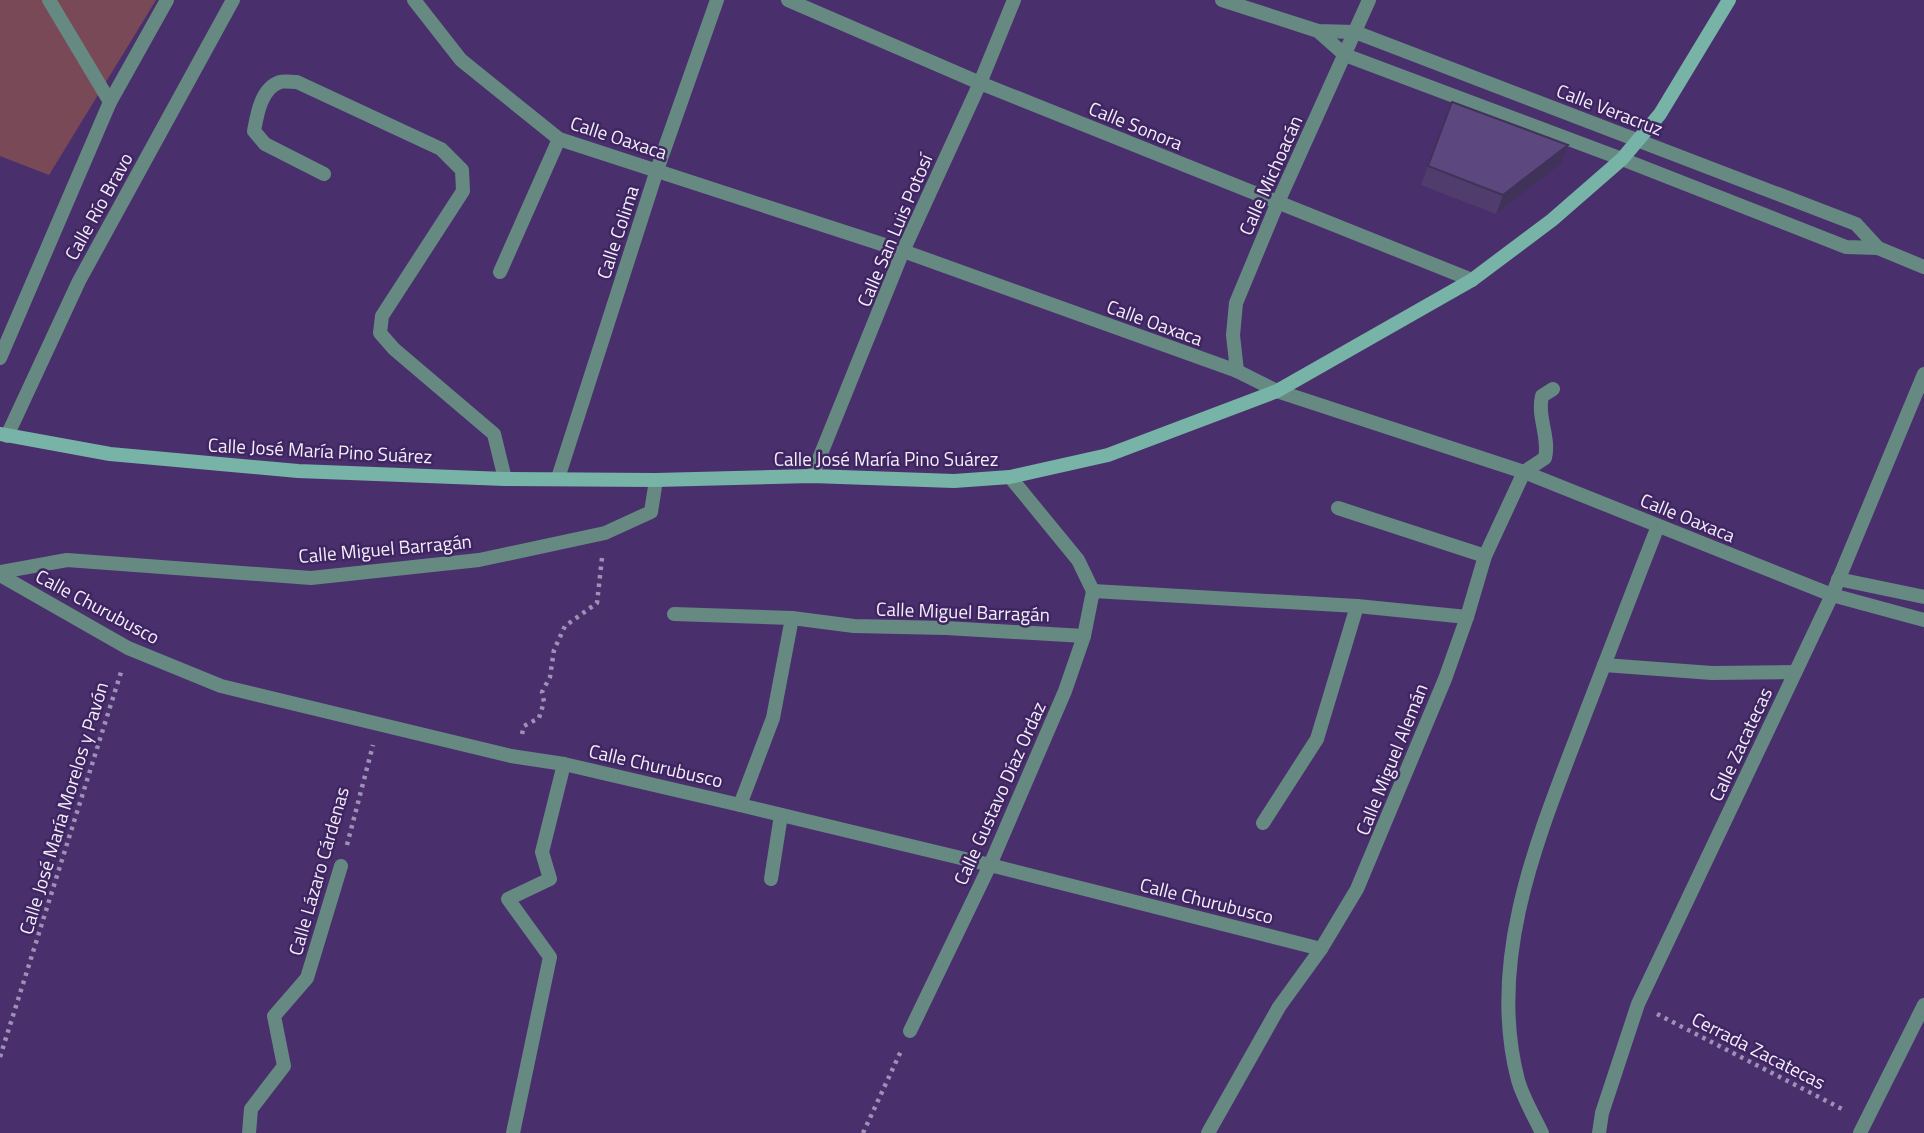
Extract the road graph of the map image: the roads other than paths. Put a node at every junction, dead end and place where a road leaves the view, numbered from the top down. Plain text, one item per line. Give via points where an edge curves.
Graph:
1 (49, 0) edge
2 (167, 0) edge
3 (233, 0) edge
4 (414, 0) edge
5 (716, 0) edge
6 (788, 0) edge
7 (1014, 0) edge
8 (1222, 0) edge
9 (1369, 0) edge
10 (1729, 0) edge
11 (1318, 31) junction
12 (1355, 32) junction
13 (1345, 55) junction
14 (980, 83) junction
15 (110, 102) junction
16 (559, 139) junction
17 (1638, 140) junction
18 (1622, 159) junction
19 (657, 170) junction
20 (324, 174) dead end
21 (1278, 202) junction
22 (1878, 248) junction
23 (903, 251) junction
24 (1924, 267) edge
25 (500, 272) dead end
26 (1472, 280) junction
27 (0, 358) edge
28 (1237, 372) junction
29 (1924, 374) edge
30 (1553, 389) dead end
31 (1277, 391) junction
32 (3, 435) edge
33 (1524, 472) junction
34 (813, 476) junction
35 (1010, 477) junction
36 (558, 478) junction
37 (505, 479) junction
38 (656, 480) junction
39 (1338, 508) dead end
40 (1658, 526) junction
41 (1485, 556) junction
42 (0, 573) edge
43 (1838, 579) junction
44 (1093, 591) junction
45 (1832, 595) junction
46 (1924, 597) edge
47 (1357, 606) junction
48 (674, 614) dead end
49 (1467, 617) junction
50 (792, 618) junction
51 (1924, 620) edge
52 (1084, 636) junction
53 (1604, 665) junction
54 (1795, 672) junction
55 (564, 764) junction
56 (740, 805) junction
57 (781, 815) junction
58 (1263, 823) dead end
59 (990, 865) junction
60 (341, 866) road end
61 (771, 879) dead end
62 (1321, 949) junction
63 (1924, 1005) edge
64 (910, 1031) road end
65 (1864, 1127) edge
66 (249, 1133) edge
67 (513, 1133) edge
68 (1208, 1133) edge
69 (1542, 1133) edge
70 (1599, 1133) edge

1 - 15 street
2 - 15 street, Calle Río Bravo
3 - 32 street, Calle Río Bravo via 79,281
4 - 16 street, Calle Oaxaca via 461,60
5 - 19 street, Calle Colima
6 - 14 street, Calle Sonora
7 - 14 street, Calle San Luis Potosí
8 - 11 street, Calle Veracruz
9 - 12 street, Calle Michoacán
10 - 17 main road, Calle José María Pino Suárez via 1660,114
11 - 12 street, Calle Veracruz
11 - 13 street, Calle Veracruz
12 - 13 street, Calle Michoacán
12 - 17 street, Calle Veracruz
13 - 18 street, Calle Veracruz
13 - 21 street, Calle Michoacán
14 - 21 street, Calle Sonora
14 - 23 street, Calle San Luis Potosí
15 - 27 street, Calle Río Bravo
16 - 19 street, Calle Oaxaca
16 - 25 street
17 - 18 main road, Calle José María Pino Suárez
17 - 22 street, Calle Veracruz via 1856,224
18 - 22 street, Calle Veracruz via 1846,247
18 - 26 main road, Calle José María Pino Suárez via 1552,220
19 - 23 street, Calle Oaxaca
19 - 36 street, Calle Colima
20 - 37 street via 265,144 254,131 267,91 279,82 297,82 441,149 462,170 463,191 382,316 380,333 494,434
21 - 26 street, Calle Sonora
21 - 28 street, Calle Michoacán via 1237,303 1233,335
22 - 24 street, Calle Veracruz
23 - 28 street, Calle Oaxaca
23 - 34 street, Calle San Luis Potosí
26 - 31 main road, Calle José María Pino Suárez
28 - 31 street, Calle Oaxaca
29 - 43 street, Calle Zacatecas
30 - 33 street, Calle Miguel Alemán via 1542,396 1539,409 1548,445 1545,458
31 - 33 street, Calle Oaxaca
31 - 35 main road, Calle José María Pino Suárez via 1108,455
32 - 37 main road, Calle José María Pino Suárez via 110,454 298,471
33 - 40 street, Calle Oaxaca
33 - 41 street, Calle Miguel Alemán
34 - 35 main road, Calle José María Pino Suárez via 954,481
34 - 38 main road, Calle José María Pino Suárez
35 - 44 street via 1078,560
36 - 37 main road, Calle José María Pino Suárez
36 - 38 main road, Calle José María Pino Suárez
38 - 42 street, Calle Miguel Barragán via 652,512 605,533 479,560 311,578 67,560
39 - 41 street
40 - 45 street, Calle Oaxaca
40 - 53 street
41 - 49 street, Calle Miguel Alemán
42 - 55 street, Calle Churubusco via 128,648 221,686 511,756
43 - 45 street, Calle Zacatecas
43 - 46 street
44 - 47 street
44 - 52 street, Calle Gustavo Díaz Ordaz
45 - 51 street, Calle Oaxaca
45 - 54 street, Calle Zacatecas
47 - 49 street
47 - 58 street via 1317,739
48 - 50 street, Calle Miguel Barragán
49 - 62 street, Calle Miguel Alemán via 1357,889
50 - 52 street, Calle Miguel Barragán via 854,626
50 - 56 street via 773,718
52 - 59 street, Calle Gustavo Díaz Ordaz
53 - 54 street via 1712,673
53 - 69 street via 1543,824 1515,928 1509,973 1518,1081
54 - 70 street, Calle Zacatecas via 1638,1004
55 - 56 street, Calle Churubusco
55 - 67 street via 542,852 550,879 508,899 550,957
56 - 57 street, Calle Churubusco
57 - 59 street, Calle Churubusco
57 - 61 street
59 - 62 street, Calle Churubusco
59 - 64 street, Calle Gustavo Díaz Ordaz
60 - 66 street, Calle Lázaro Cárdenas via 307,978 274,1016 284,1066 251,1109
62 - 68 street, Calle Miguel Alemán via 1279,1007
63 - 65 street

